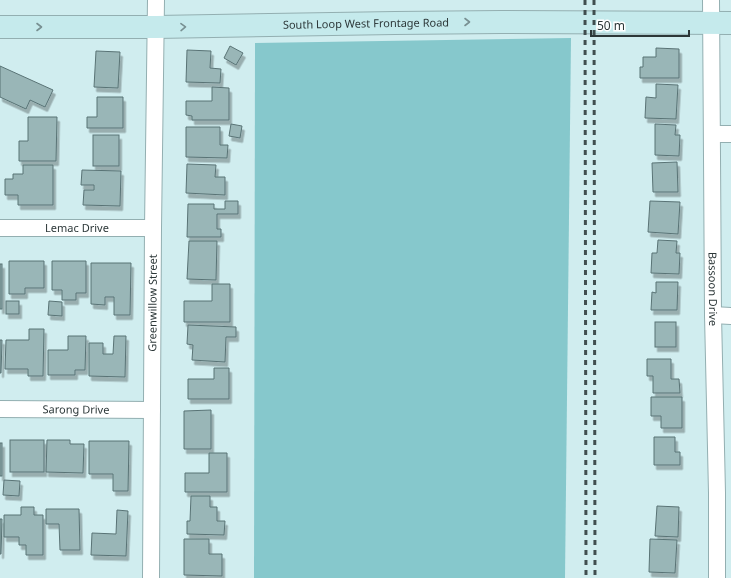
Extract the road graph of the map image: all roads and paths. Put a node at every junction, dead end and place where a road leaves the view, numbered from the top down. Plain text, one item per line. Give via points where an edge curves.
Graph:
1 (156, 0) edge
2 (711, 0) edge
3 (721, 23) edge
4 (0, 27) edge
5 (156, 27) junction
6 (712, 134) junction
7 (731, 134) edge
8 (0, 228) edge
9 (153, 228) junction
10 (713, 315) junction
11 (731, 316) edge
12 (0, 409) edge
13 (152, 410) junction
14 (724, 493) edge
15 (151, 578) edge
16 (716, 578) edge

1 - 5 street, Greenwillow Street
2 - 3 street, Bassoon Drive
5 -> 3 main road, South Loop West Frontage Road via 425,23
3 - 6 street, Bassoon Drive
4 -> 5 main road, South Loop West Frontage Road
5 - 9 street, Greenwillow Street
6 - 7 street
6 - 10 street, Bassoon Drive
8 - 9 street, Lemac Drive
9 - 13 street, Greenwillow Street
10 - 11 street
10 - 14 street, Bassoon Drive
12 - 13 street, Sarong Drive
13 - 15 street, Greenwillow Street
14 - 16 street, Bassoon Drive

